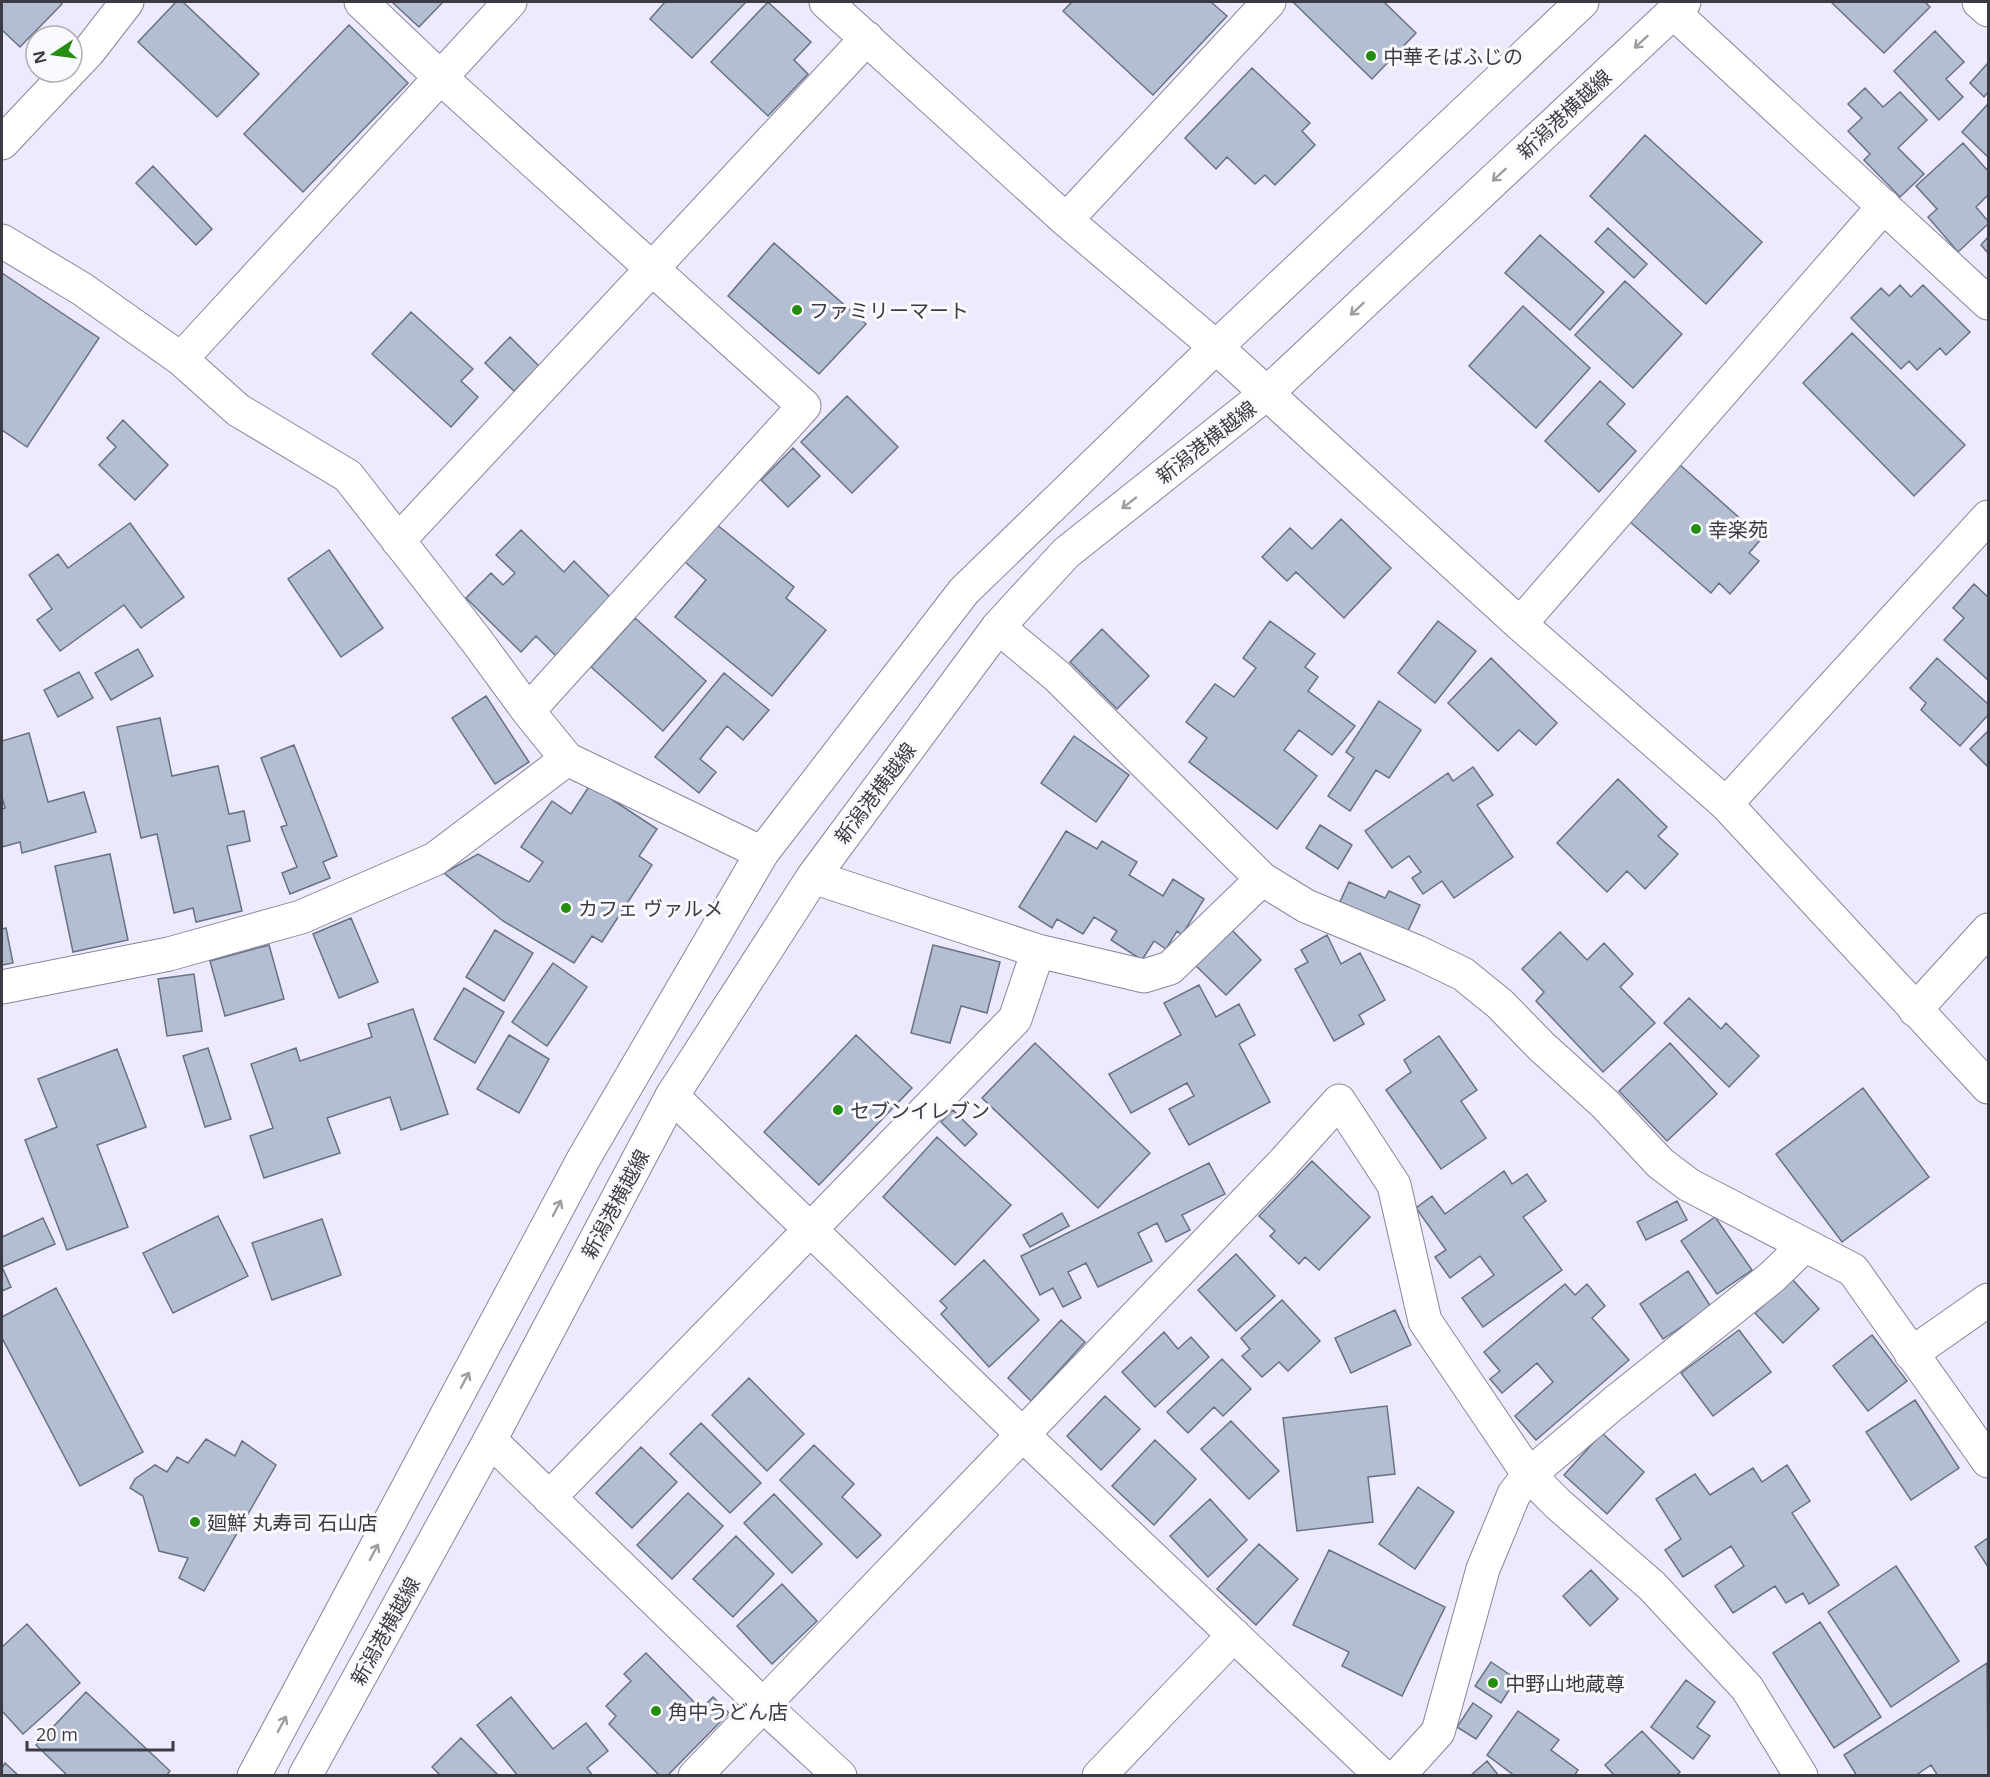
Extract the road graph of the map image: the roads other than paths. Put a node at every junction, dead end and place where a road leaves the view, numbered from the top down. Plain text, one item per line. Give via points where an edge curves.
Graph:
1 (128, 2) edge
2 (361, 2) edge
3 (510, 2) edge
4 (826, 2) edge
5 (1269, 2) edge
6 (1582, 2) edge
7 (1978, 2) edge
8 (1678, 7) edge
9 (1989, 10) edge
10 (867, 38) junction
11 (84, 57) edge
12 (440, 77) junction
13 (59, 84) edge
14 (2, 143) edge
15 (1884, 206) junction
16 (1066, 220) junction
17 (2, 241) edge
18 (653, 269) junction
19 (1989, 303) edge
20 (1216, 347) junction
21 (181, 359) junction
22 (1266, 394) junction
23 (1989, 517) edge
24 (398, 542) junction
25 (1520, 624) junction
26 (998, 627) junction
27 (528, 711) junction
28 (567, 759) junction
29 (1726, 804) junction
30 (762, 853) junction
31 (813, 877) junction
32 (1262, 879) junction
33 (1989, 930) edge
34 (1038, 951) junction
35 (2, 987) edge
36 (1915, 1010) junction
37 (1989, 1087) edge
38 (672, 1096) junction
39 (812, 1229) junction
40 (1804, 1246) junction
41 (1989, 1300) edge
42 (1911, 1354) junction
43 (1023, 1435) junction
44 (490, 1440) junction
45 (1989, 1461) edge
46 (1529, 1475) junction
47 (549, 1498) junction
48 (1234, 1635) junction
49 (763, 1706) junction
50 (254, 1776) edge
51 (305, 1776) edge
52 (695, 1776) edge
53 (840, 1776) edge
54 (1099, 1776) edge
55 (1382, 1776) edge
56 (1398, 1776) edge
57 (1802, 1776) edge

1 - 11 street
2 - 12 street
3 - 12 street
4 - 10 street
5 - 16 street
6 - 20 street
7 - 9 street
8 - 15 street
8 -> 22 street, 新潟港横越線
10 - 16 street
10 - 18 street
12 - 18 street
12 - 21 street
13 - 14 street
15 - 19 street
15 - 25 street
16 - 20 street
17 - 21 street via 82,289
18 - 24 street
18 - 27 street via 804,406
20 - 22 street
20 - 30 street via 964,591
21 - 24 street via 238,410 348,476
22 - 25 street
22 -> 26 street, 新潟港横越線 via 1066,553
23 - 29 street
24 - 27 street
25 - 29 street
26 - 31 street, 新潟港横越線
26 - 32 street via 1057,676
27 - 28 street
28 - 30 street
28 - 35 street via 435,860 301,917 169,954
29 - 36 street
50 -> 30 street via 584,1158
31 - 34 street
31 - 38 street, 新潟港横越線
32 - 34 street via 1170,968 1144,976
32 - 40 street via 1306,906 1463,974 1605,1104 1660,1163 1689,1185
33 - 36 street
34 - 39 street via 1015,1019
36 - 37 street
38 - 39 street
38 - 44 street, 新潟港横越線
39 - 43 street
39 - 47 street
40 - 42 street via 1853,1270
40 - 46 street via 1772,1277
41 - 42 street
42 - 45 street
43 - 46 street via 1339,1101 1394,1185 1425,1321
43 - 48 street
43 - 49 street
44 - 47 street
44 - 51 street, 新潟港横越線
46 - 56 street via 1514,1494 1483,1569 1438,1732
46 - 57 street via 1652,1586 1747,1688
47 - 49 street
48 - 54 street
48 - 55 street
49 - 52 street
49 - 53 street

